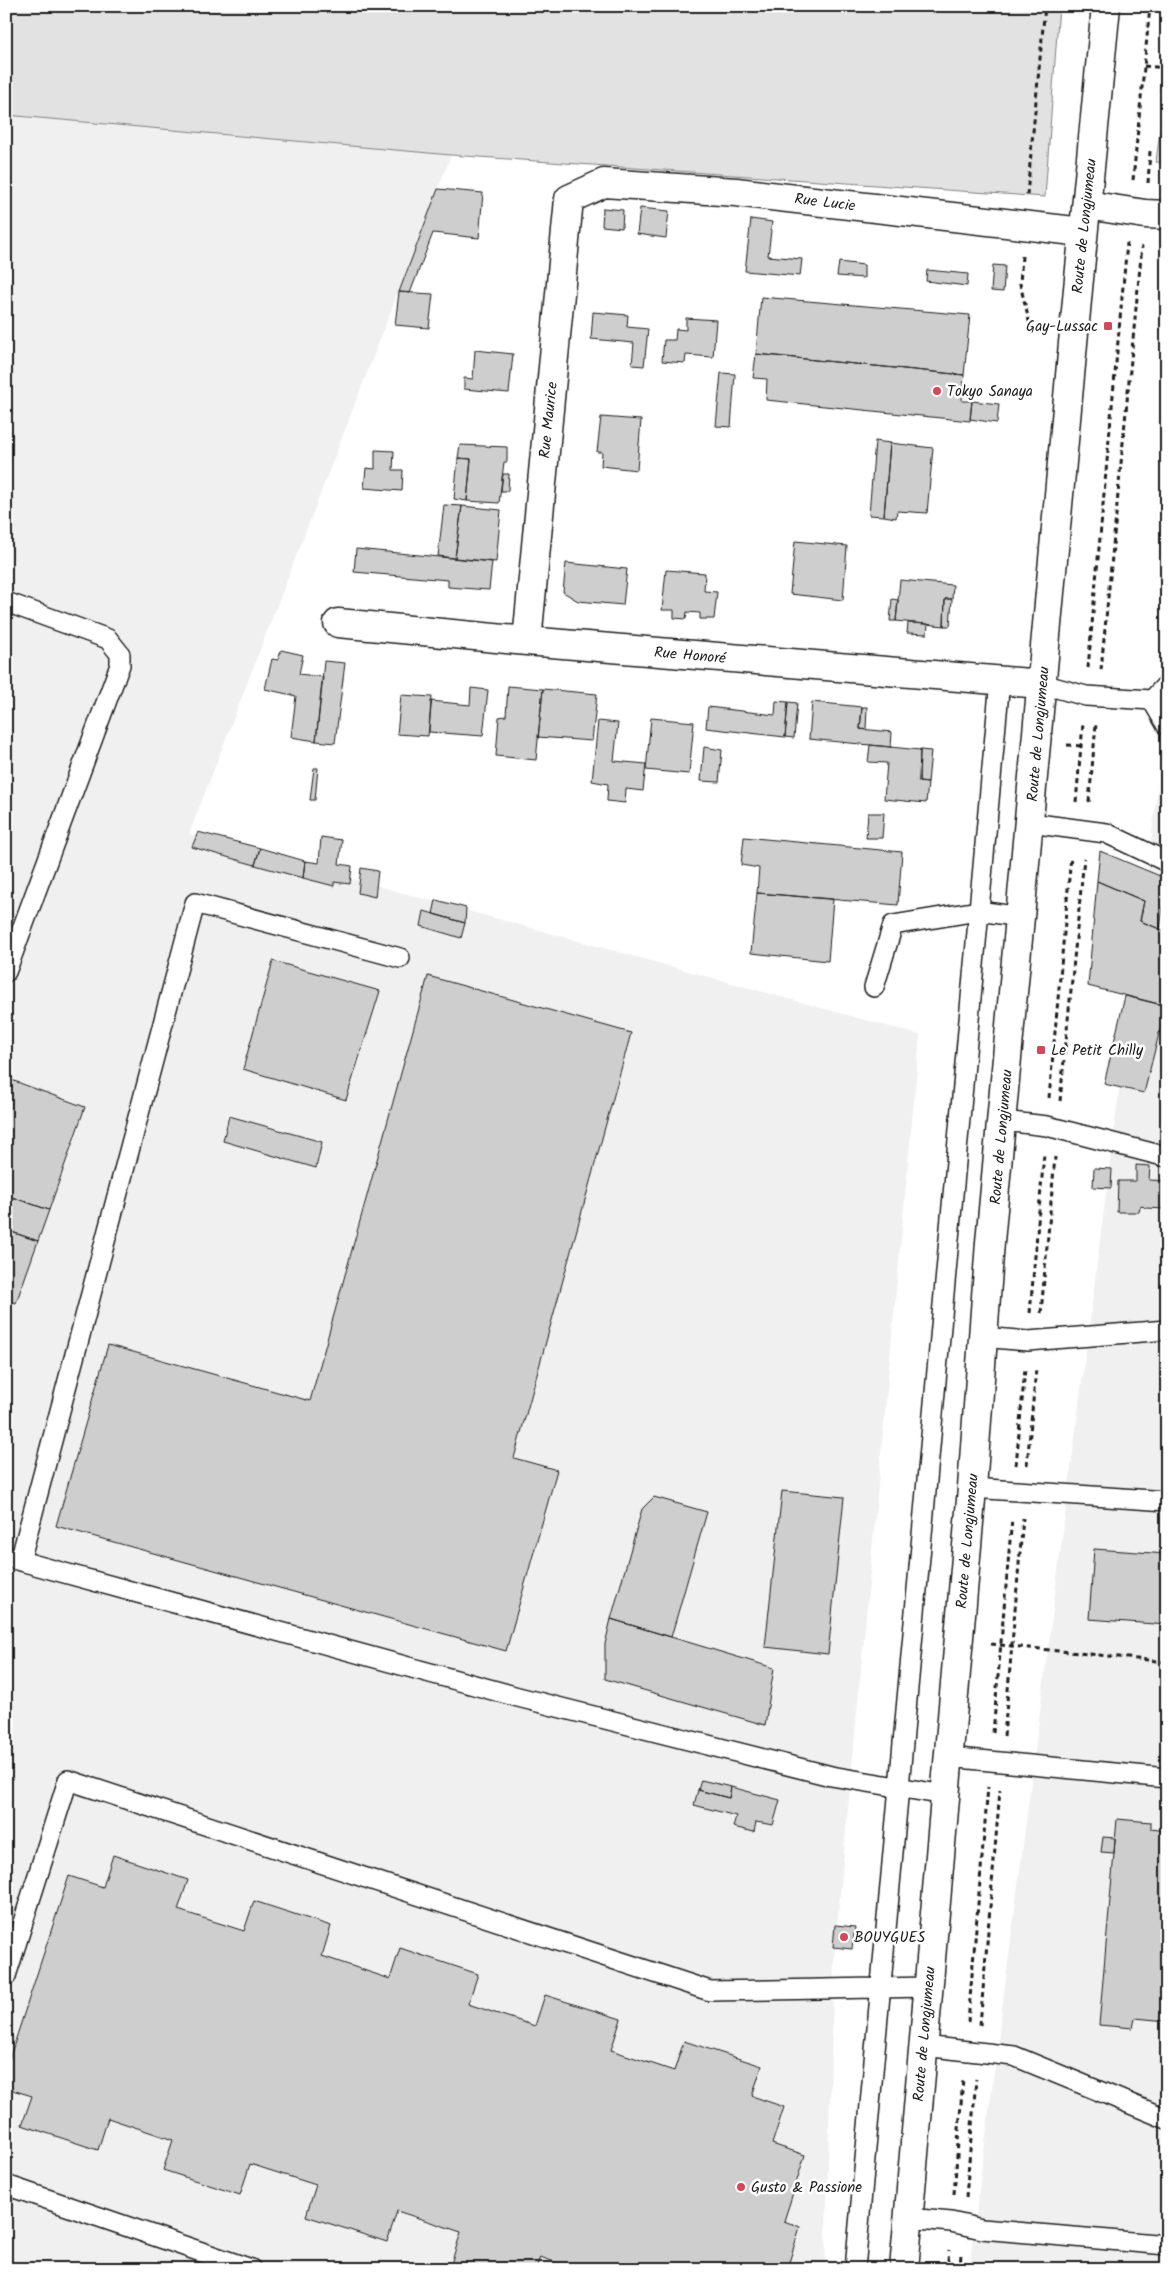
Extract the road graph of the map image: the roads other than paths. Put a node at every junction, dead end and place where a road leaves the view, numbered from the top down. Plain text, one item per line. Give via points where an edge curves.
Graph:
1 (1106, 6) edge
2 (569, 199) joint
3 (1086, 205) junction
4 (1156, 214) edge
5 (1084, 232) junction
6 (6, 602) edge
7 (338, 623) dead end
8 (527, 641) junction
9 (1000, 680) junction
10 (1042, 684) junction
11 (1167, 684) edge
12 (1152, 700) junction
13 (1167, 726) edge
14 (1030, 823) junction
15 (1167, 862) edge
16 (978, 911) junction
17 (1022, 917) junction
18 (400, 958) dead end
19 (6, 972) edge
20 (874, 988) dead end
21 (1003, 1121) junction
22 (1167, 1157) edge
23 (1167, 1330) edge
24 (982, 1337) junction
25 (972, 1488) junction
26 (1167, 1501) edge
27 (13, 1559) edge
28 (948, 1757) junction
29 (1167, 1778) edge
30 (898, 1787) junction
31 (945, 1795) junction
32 (6, 1976) edge
33 (928, 1987) junction
34 (880, 1988) junction
35 (923, 2046) junction
36 (1167, 2119) edge
37 (6, 2185) edge
38 (908, 2218) junction
39 (1167, 2245) edge
40 (250, 2269) edge
41 (855, 2269) edge
42 (904, 2269) edge

1 - 3 street, Route de Longjumeau
2 - 5 street, Rue Lucie via 604,184 736,192
2 - 8 street, Rue Maurice
3 - 4 street
3 - 5 street, Route de Longjumeau
5 - 10 street, Route de Longjumeau
6 - 19 lane via 108,639 120,654 120,665
7 - 8 street, Rue Honoré
8 - 9 street, Rue Honoré
9 - 10 street, Rue Honoré
9 - 16 lane
10 - 12 lane via 1086,696
10 - 14 street, Route de Longjumeau
11 - 12 lane
12 - 13 lane
14 - 15 lane via 1106,833
14 - 17 street, Route de Longjumeau
16 - 17 lane
16 - 20 lane via 893,925
16 - 30 lane
17 - 21 street, Route de Longjumeau
18 - 27 lane via 195,903
21 - 22 lane via 1057,1129
21 - 24 street, Route de Longjumeau
23 - 24 lane via 1039,1341
24 - 25 street, Route de Longjumeau
25 - 26 lane
25 - 28 street, Route de Longjumeau
27 - 30 lane via 518,1697 831,1776
28 - 29 lane
28 - 31 street, Route de Longjumeau
30 - 31 lane
30 - 34 lane
31 - 33 street, Route de Longjumeau
32 - 34 lane via 68,1780 710,1991
33 - 34 lane
33 - 35 street, Route de Longjumeau
34 - 41 lane
35 - 36 lane via 1014,2056
35 - 38 street, Route de Longjumeau
37 - 40 lane
38 - 39 lane via 982,2229
38 - 42 street, Route de Longjumeau

